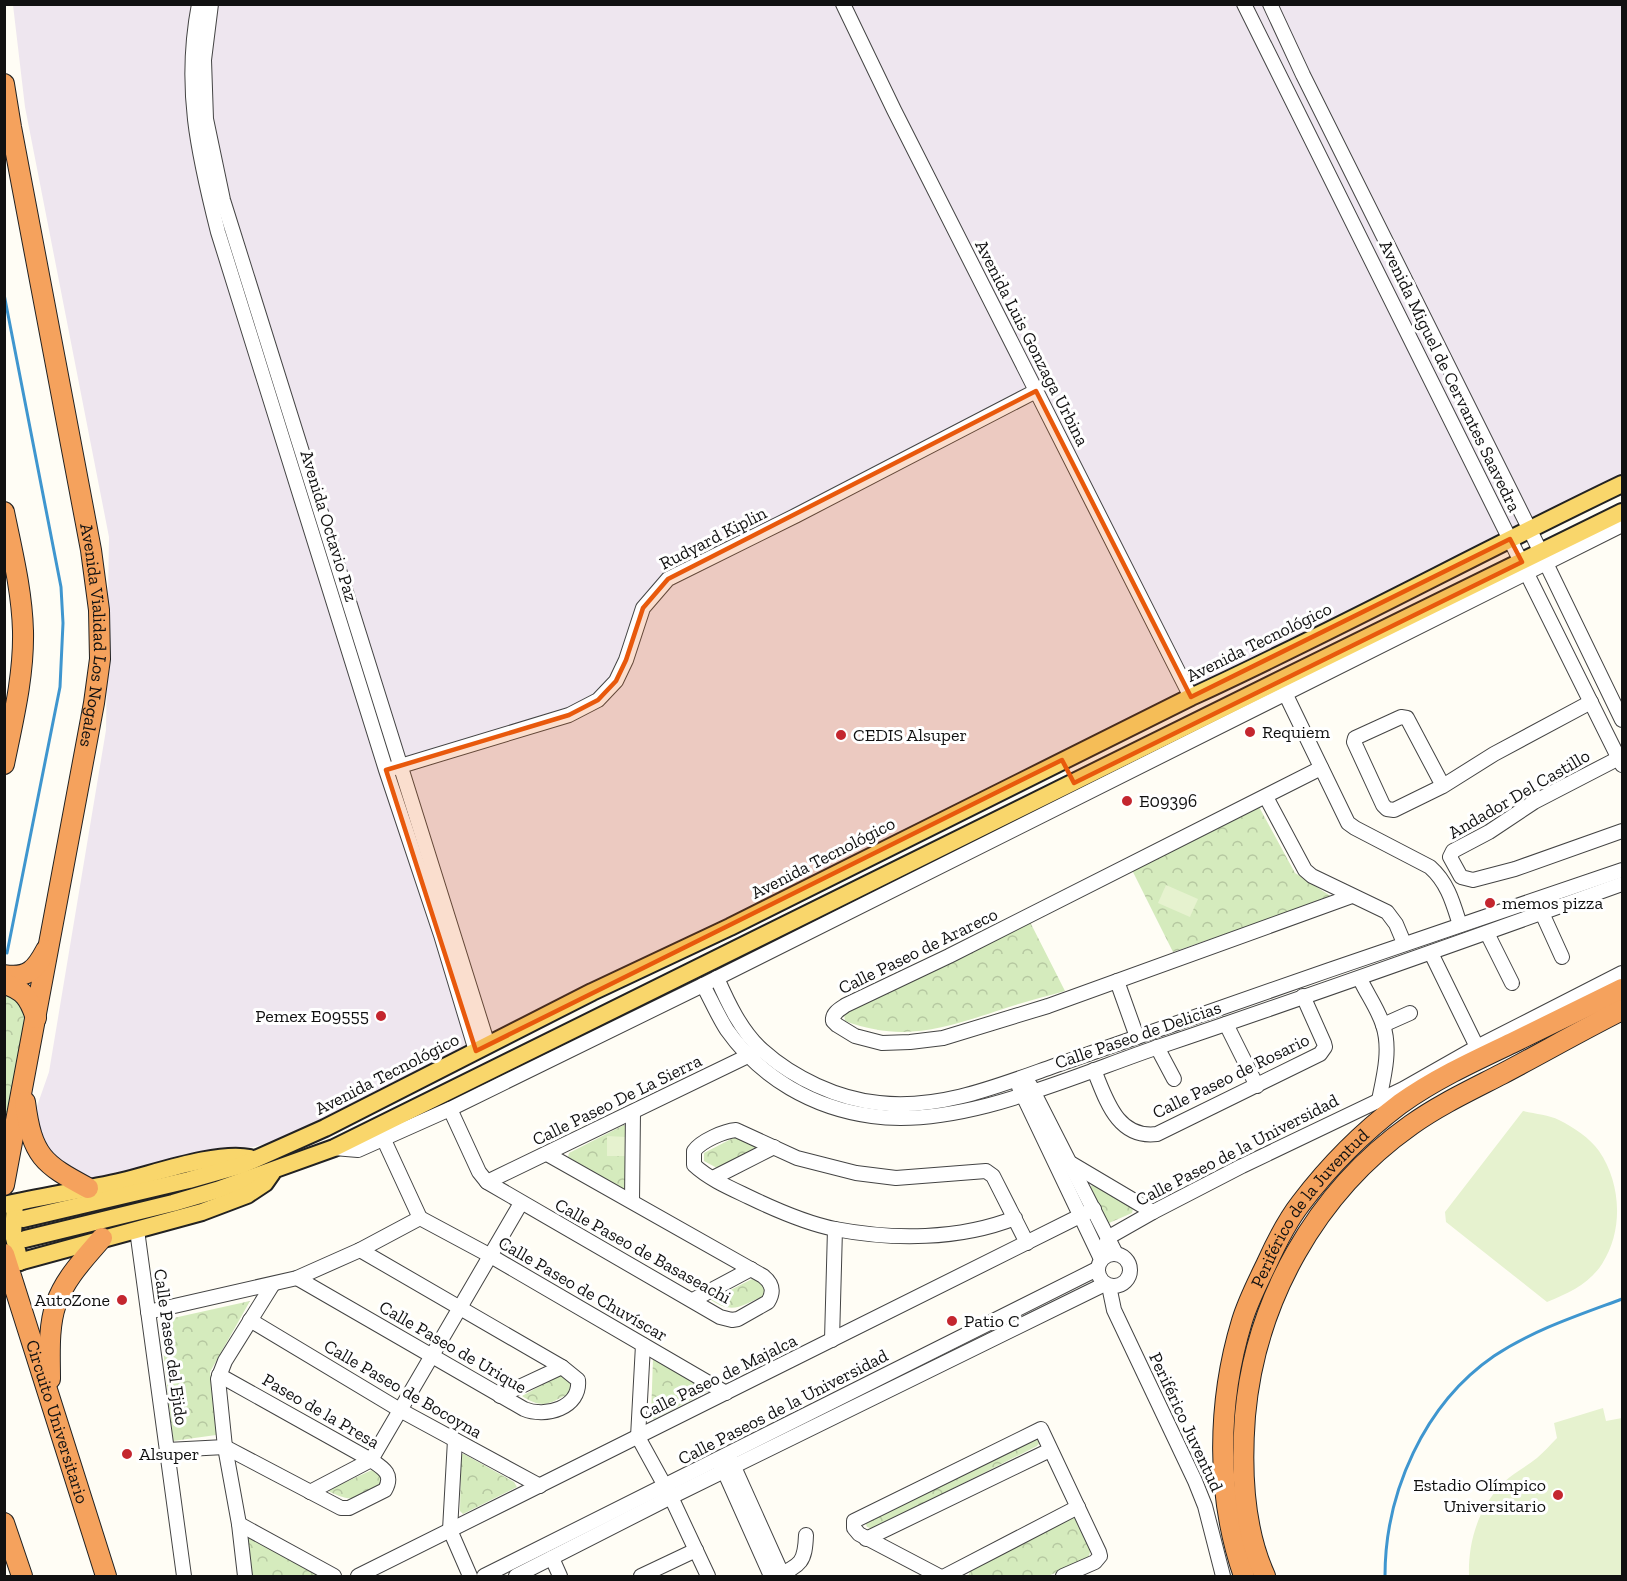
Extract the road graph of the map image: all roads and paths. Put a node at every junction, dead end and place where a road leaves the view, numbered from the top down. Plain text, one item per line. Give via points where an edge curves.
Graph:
1 (199, 4) edge
2 (211, 4) edge
3 (843, 4) edge
4 (1244, 4) edge
5 (1270, 4) edge
6 (4, 84) edge
7 (1388, 245) junction
8 (1370, 255) junction
9 (1036, 391) junction
10 (1623, 484) edge
11 (1512, 492) junction
12 (1493, 502) junction
13 (4, 512) edge
14 (1623, 512) edge
15 (1623, 525) edge
16 (1529, 528) junction
17 (1510, 539) junction
18 (1543, 558) junction
19 (1525, 568) junction
20 (1584, 641) junction
21 (1566, 650) junction
22 (1285, 693) junction
23 (1191, 697) junction
24 (1592, 702) junction
25 (1623, 720) edge
26 (1062, 760) junction
27 (1621, 762) edge
28 (4, 764) edge
29 (400, 766) junction
30 (1321, 768) junction
31 (386, 770) junction
32 (1074, 783) junction
33 (1443, 786) junction
34 (1266, 796) junction
35 (1623, 831) edge
36 (1623, 870) edge
37 (1623, 884) edge
38 (1352, 896) junction
39 (1542, 913) junction
40 (1460, 925) junction
41 (1487, 933) junction
42 (1404, 943) junction
43 (48, 944) junction
44 (1431, 953) junction
45 (1562, 957) dead end
46 (1623, 973) edge
47 (4, 975) edge
48 (717, 978) junction
49 (1360, 979) junction
50 (1117, 981) junction
51 (1512, 983) dead end
52 (4, 984) edge
53 (703, 985) junction
54 (1623, 990) edge
55 (1303, 996) junction
56 (1621, 1011) edge
57 (1410, 1013) dead end
58 (36, 1018) junction
59 (1226, 1024) junction
60 (1383, 1025) junction
61 (1137, 1037) junction
62 (1157, 1047) junction
63 (1477, 1047) junction
64 (482, 1048) junction
65 (761, 1049) junction
66 (747, 1056) junction
67 (1094, 1070) junction
68 (1453, 1072) junction
69 (1021, 1078) junction
70 (1174, 1079) dead end
71 (23, 1086) junction
72 (1257, 1086) junction
73 (1403, 1089) junction
74 (1028, 1093) junction
75 (1379, 1100) junction
76 (450, 1109) junction
77 (633, 1112) junction
78 (384, 1140) junction
79 (774, 1147) junction
80 (334, 1148) junction
81 (547, 1154) junction
82 (254, 1158) junction
83 (1072, 1164) junction
84 (273, 1172) junction
85 (713, 1178) junction
86 (487, 1182) junction
87 (4, 1185) edge
88 (88, 1188) junction
89 (632, 1201) junction
90 (521, 1203) junction
91 (10, 1204) edge
92 (1088, 1212) junction
93 (1153, 1212) junction
94 (420, 1218) junction
95 (1015, 1218) junction
96 (23, 1219) dead end
97 (835, 1229) junction
98 (137, 1230) junction
99 (1109, 1237) junction
100 (102, 1238) junction
101 (25, 1239) dead end
102 (1026, 1243) junction
103 (360, 1250) junction
104 (1116, 1254) junction
105 (489, 1255) junction
106 (9, 1262) edge
107 (1100, 1262) junction
108 (751, 1269) junction
109 (297, 1278) junction
110 (273, 1284) junction
111 (1107, 1285) junction
112 (693, 1300) junction
113 (1036, 1301) junction
114 (460, 1306) junction
115 (148, 1312) junction
116 (1043, 1314) junction
117 (250, 1320) junction
118 (832, 1340) junction
119 (643, 1345) junction
120 (431, 1356) junction
121 (562, 1367) junction
122 (219, 1375) junction
123 (883, 1384) junction
124 (726, 1393) junction
125 (500, 1396) junction
126 (49, 1397) junction
127 (400, 1410) junction
128 (638, 1437) junction
129 (454, 1440) junction
130 (225, 1447) junction
131 (167, 1450) junction
132 (1050, 1450) junction
133 (371, 1460) junction
134 (727, 1463) junction
135 (540, 1486) junction
136 (667, 1491) junction
137 (310, 1492) junction
138 (1078, 1507) junction
139 (4, 1523) edge
140 (239, 1524) junction
141 (450, 1530) junction
142 (806, 1535) dead end
143 (866, 1539) junction
144 (696, 1550) junction
145 (552, 1558) junction
146 (22, 1576) edge
147 (106, 1576) edge
148 (184, 1576) edge
149 (245, 1576) edge
150 (334, 1576) edge
151 (358, 1576) edge
152 (470, 1576) edge
153 (484, 1576) edge
154 (516, 1576) edge
155 (560, 1576) edge
156 (641, 1576) edge
157 (708, 1576) edge
158 (778, 1576) edge
159 (939, 1576) edge
160 (945, 1576) edge
161 (1063, 1576) edge
162 (1223, 1576) edge
163 (1244, 1576) edge
164 (1265, 1576) edge

1 - 31 street, Avenida Octavio Paz via 191,75 194,123 204,176 218,232
2 - 29 street, Avenida Octavio Paz via 204,60 205,103 223,200
3 - 9 street, Avenida Luis Gonzaga Urbina
4 - 8 street, Avenida Miguel de Cervantes Saavedra
5 - 7 street, Avenida Miguel de Cervantes Saavedra
6 - 43 highway, Avenida Vialidad Los Nogales via 99,610 100,659 94,703
7 - 8 street
7 - 11 street, Avenida Miguel de Cervantes Saavedra
8 - 12 street, Avenida Miguel de Cervantes Saavedra
9 - 23 street, Avenida Luis Gonzaga Urbina
9 - 29 street, Rudyard Kiplin via 668,579 643,608 616,681 598,700 569,715
10 - 16 main road, Avenida Tecnológico
11 - 12 street
11 - 16 street, Avenida Miguel de Cervantes Saavedra
12 - 17 street, Avenida Miguel de Cervantes Saavedra
13 - 28 highway via 23,631 21,672
14 - 18 main road
15 - 18 street
16 - 17 main road, Avenida Tecnológico
16 - 18 street, Avenida Miguel de Cervantes Saavedra
17 - 19 street, Avenida Miguel de Cervantes Saavedra
17 - 23 main road, Avenida Tecnológico
18 - 19 main road
18 - 20 street, Avenida Miguel de Cervantes Saavedra
19 - 21 street, Avenida Miguel de Cervantes Saavedra
19 - 22 street
19 - 32 main road via 1278,681
20 - 21 street
20 - 25 street, Avenida Miguel de Cervantes Saavedra
21 - 24 street, Avenida Miguel de Cervantes Saavedra
22 - 30 street
22 - 48 street
23 - 26 main road, Avenida Tecnológico
24 - 27 street, Avenida Miguel de Cervantes Saavedra
24 - 33 street
26 - 32 main road
26 - 64 main road, Avenida Tecnológico
27 - 35 street, Andador Del Castillo via 1534,802 1453,850 1450,856 1461,877 1473,880
29 - 31 street, Rudyard Kiplin
29 - 64 street, Avenida Octavio Paz
30 - 34 street, Calle Paseo de Arareco
30 - 40 street via 1348,823 1439,875
31 - 64 street, Avenida Octavio Paz
32 - 80 main road
33 - 33 street via 1399,809 1387,809 1355,738 1401,717 1407,718
34 - 38 street via 1305,870
34 - 50 street, Calle Paseo de Arareco via 846,1005 833,1018 855,1036 882,1043 943,1038
36 - 40 street, Calle Paseo de Delicias
37 - 39 street, Calle Paseo de Delicias
38 - 42 street via 1387,912
38 - 50 street, Calle Paseo de Arareco
39 - 41 street, Calle Paseo de Delicias
39 - 45 street
40 - 42 street, Calle Paseo de Delicias
41 - 44 street, Calle Paseo de Delicias
41 - 51 street
42 - 61 street, Calle Paseo de Delicias
43 - 47 highway via 28,974
43 - 58 highway, Avenida Vialidad Los Nogales
44 - 49 street, Calle Paseo de Delicias
44 - 63 street
46 - 63 street
48 - 53 street
48 - 65 street, Calle Paseo de Delicias via 741,1025
49 - 55 street, Calle Paseo de Delicias
49 - 60 street
50 - 61 street
52 - 58 highway via 26,995
53 - 66 street, Calle Paseo de Delicias via 725,1028
53 - 76 street
54 - 68 highway, Periférico de la Juventud
55 - 59 street, Calle Paseo de Delicias
55 - 72 street, Calle Paseo de Rosario via 1322,1037 1323,1051
56 - 164 highway, Periférico de la Juventud via 1411,1125 1390,1140 1341,1189 1311,1229 1274,1295 1254,1354 1247,1394 1246,1498
57 - 60 street
58 - 71 highway, Avenida Vialidad Los Nogales
59 - 62 street, Calle Paseo de Delicias
59 - 72 street
60 - 75 street via 1386,1057
61 - 69 street, Calle Paseo de Delicias
62 - 67 street, Calle Paseo de Delicias
62 - 70 street
63 - 73 street
64 - 82 main road, Avenida Tecnológico via 325,1128
65 - 66 street, Calle Paseo De La Sierra
65 - 69 street, Calle Paseo de Delicias via 823,1088 878,1103 925,1104
66 - 74 street, Calle Paseo de Delicias via 774,1078 814,1100 873,1116 902,1119 948,1114
66 - 77 street, Calle Paseo De La Sierra
67 - 72 street, Calle Paseo de Rosario via 1112,1112 1121,1123 1147,1135 1157,1134
67 - 74 street, Calle Paseo de Delicias
68 - 73 highway
68 - 163 highway, Periférico de la Juventud via 1401,1104 1331,1167 1299,1205 1256,1286 1230,1367 1225,1418 1224,1486
69 - 74 street
71 - 87 highway, Avenida Vialidad Los Nogales
71 - 88 highway via 39,1153 58,1172
73 - 75 street, Calle Paseo de la Universidad
74 - 83 street
74 - 92 street
75 - 93 street, Calle Paseo de la Universidad
76 - 78 street
76 - 86 street, Calle Paseo de Basaseachi
77 - 81 street, Calle Paseo De La Sierra
77 - 89 street
78 - 80 street via 358,1150
78 - 94 street
79 - 85 street
79 - 85 street via 736,1130 698,1146 694,1165
79 - 95 street via 823,1166 896,1178 986,1172 993,1176
80 - 84 main road
81 - 86 street, Calle Paseo De La Sierra
81 - 89 street, Calle Paseo de Basaseachi
82 - 88 main road via 221,1158
82 - 96 main road, Avenida Tecnológico via 189,1180
83 - 92 street
83 - 93 street
84 - 98 main road via 247,1195
84 - 101 main road via 173,1203
85 - 97 street via 776,1210
86 - 90 street, Calle Paseo de Basaseachi
88 - 91 main road
89 - 108 street, Calle Paseo de Basaseachi
90 - 105 street
90 - 112 street, Calle Paseo de Basaseachi
91 - 106 main road via 13,1234
92 - 99 street
92 - 102 street, Calle Paseo de Majalca
92 - 107 street
93 - 99 street, Calle Paseo de la Universidad
94 - 103 street
94 - 105 street, Calle Paseo de Chuvíscar
95 - 97 street via 958,1233 918,1236
95 - 102 street
97 - 118 street
98 - 100 main road
98 - 115 street, Calle Paseo del Ejido
99 - 104 street
99 - 107 street
100 - 106 main road
100 - 126 highway via 77,1266 56,1304 51,1325
102 - 118 street, Calle Paseo de Majalca
103 - 109 street
103 - 114 street, Calle Paseo de Urique
104 - 107 street
104 - 111 street via 1129,1263 1130,1274 1119,1286
105 - 114 street
105 - 119 street, Calle Paseo de Chuvíscar
106 - 126 highway, Circuito Universitario
107 - 111 street via 1099,1278
107 - 113 street, Calle Paseos de la Universidad
108 - 112 street
108 - 112 street, Calle Paseo de Basaseachi via 770,1281 772,1292 768,1302 747,1315 727,1320
109 - 110 street
109 - 120 street, Calle Paseo de Urique
110 - 115 street
110 - 117 street
111 - 116 street, Calle Paseos de la Universidad
111 - 162 street, Periférico Juventud via 1114,1310 1201,1494
113 - 116 street
113 - 123 street, Calle Paseos de la Universidad
114 - 120 street
114 - 121 street, Calle Paseo de Urique
115 - 131 street, Calle Paseo del Ejido
116 - 123 street, Calle Paseos de la Universidad
117 - 122 street
117 - 127 street, Calle Paseo de Bocoyna
118 - 124 street, Calle Paseo de Majalca
119 - 124 street, Calle Paseo de Chuvíscar
119 - 128 street
120 - 125 street, Calle Paseo de Urique
120 - 127 street
121 - 125 street
121 - 125 street, Calle Paseo de Urique via 576,1377 578,1384 576,1396 561,1407 534,1413
122 - 130 street
122 - 133 street, Paseo de la Presa
123 - 134 street, Calle Paseos de la Universidad
124 - 128 street, Calle Paseo de Majalca
126 - 147 highway, Circuito Universitario
127 - 129 street, Calle Paseo de Bocoyna
127 - 133 street
128 - 135 street, Calle Paseo de Majalca
128 - 136 street
129 - 135 street, Calle Paseo de Bocoyna
129 - 141 street
130 - 131 street
130 - 137 street, Paseo de la Presa
130 - 140 street
131 - 148 street, Calle Paseo del Ejido
132 - 138 street
132 - 143 street
132 - 143 street via 1041,1429 856,1520 856,1532
133 - 137 street
133 - 137 street, Paseo de la Presa via 388,1474 385,1490 349,1508 341,1508
134 - 136 street, Calle Paseos de la Universidad
134 - 158 street
135 - 141 street, Calle Paseo de Majalca
136 - 144 street
136 - 145 street, Calle Paseos de la Universidad
136 - 153 street, Calle Paseos de la Universidad
138 - 160 street
138 - 161 street via 1100,1556
139 - 146 highway
140 - 149 street
140 - 150 street
141 - 151 street, Calle Paseo de Majalca
141 - 152 street
142 - 158 street via 802,1562
143 - 159 street
144 - 156 street
144 - 157 street
145 - 154 street, Calle Paseos de la Universidad
145 - 155 street

